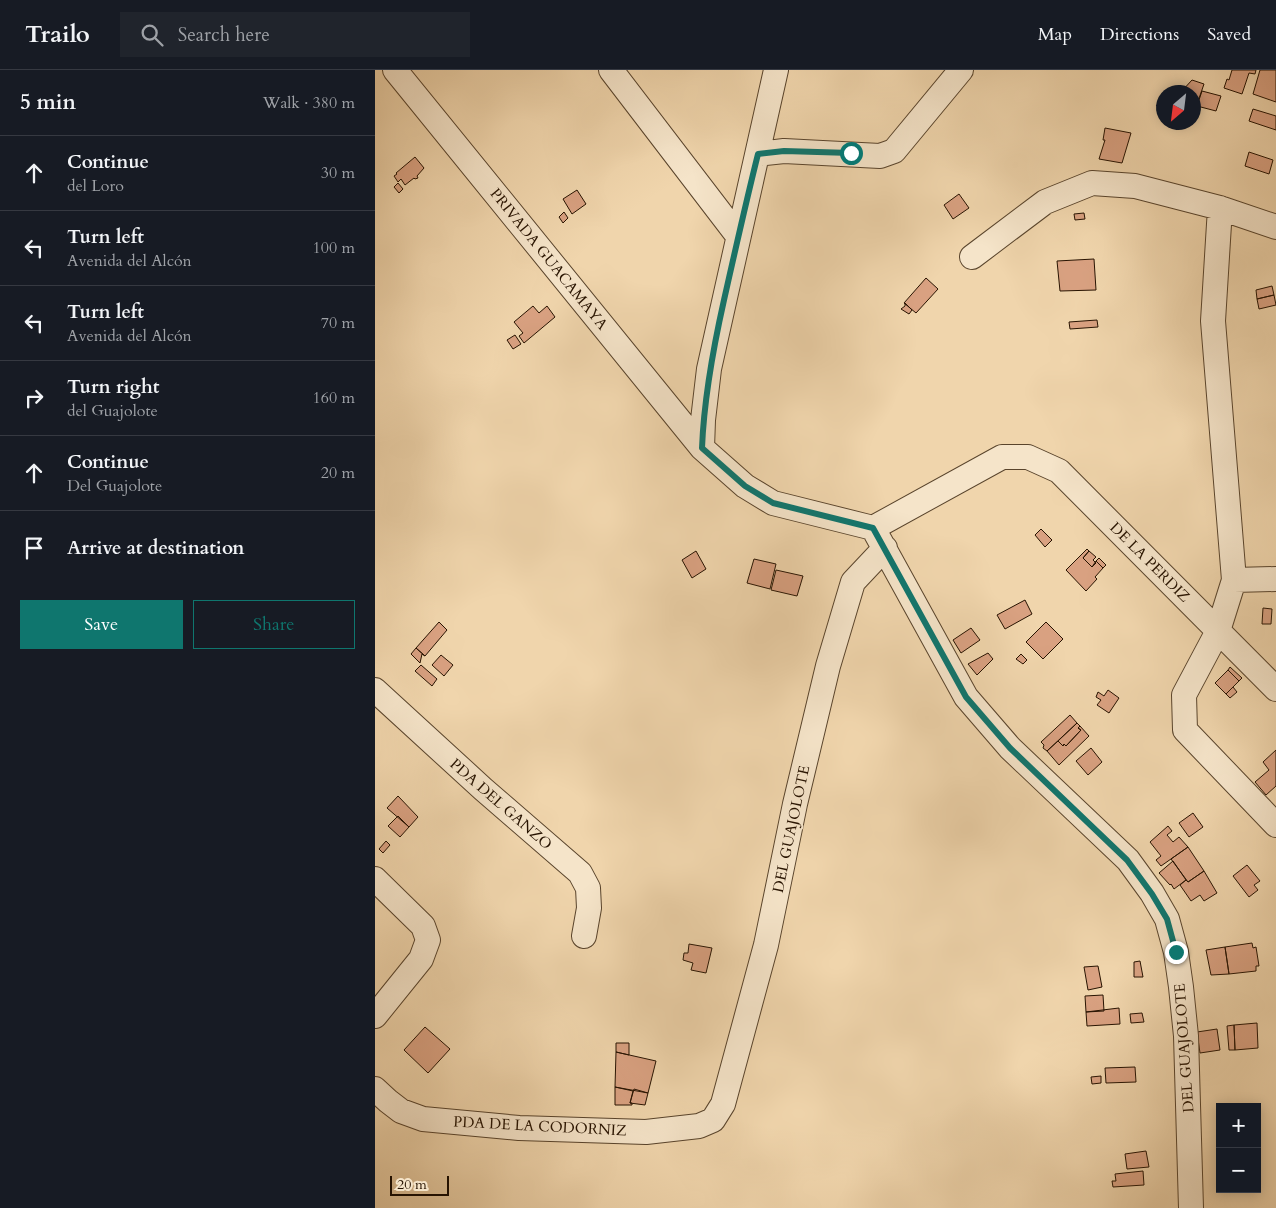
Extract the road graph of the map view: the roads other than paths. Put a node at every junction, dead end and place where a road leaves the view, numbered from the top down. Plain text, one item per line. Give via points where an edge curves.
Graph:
1 (395, 70) edge
2 (611, 70) edge
3 (776, 70) edge
4 (961, 70) edge
5 (758, 154) junction
6 (1219, 208) junction
7 (1276, 227) edge
8 (738, 236) junction
9 (972, 257) dead end
10 (702, 448) junction
11 (873, 528) junction
12 (885, 548) junction
13 (1276, 579) edge
14 (1234, 580) junction
15 (1218, 631) junction
16 (1276, 689) edge
17 (375, 690) edge
18 (1276, 825) edge
19 (375, 879) edge
20 (584, 936) dead end
21 (375, 1016) edge
22 (375, 1089) edge
23 (713, 1120) joint
24 (1191, 1208) edge

1 - 10 street, PRIVADA GUACAMAYA
2 - 8 street
3 - 5 street
4 - 5 street via 894,151 880,156 784,151
5 - 8 street
6 - 7 street
6 - 9 street via 1135,186 1092,183 1045,202
6 - 14 street via 1213,321
8 - 10 street via 709,369
10 - 11 street, PRIVADA GUACAMAYA via 745,486 773,503
11 - 12 street
11 - 15 street, DE LA PERDIZ via 1002,456 1028,457 1059,471
12 - 23 street, DEL GUAJOLOTE via 853,582 828,666 766,945 723,1104
12 - 24 street, DEL GUAJOLOTE via 966,697 1010,748 1127,860 1167,919 1176,952 1186,1036
13 - 14 street
14 - 15 street
15 - 16 street
15 - 18 street via 1184,695 1185,730
17 - 20 street, PDA DEL GANZO via 580,873 588,888 589,908
19 - 21 street via 423,926 428,940 421,959
22 - 23 street, PDA DE LA CODORNIZ via 401,1111 423,1119 519,1128 645,1132 699,1126

